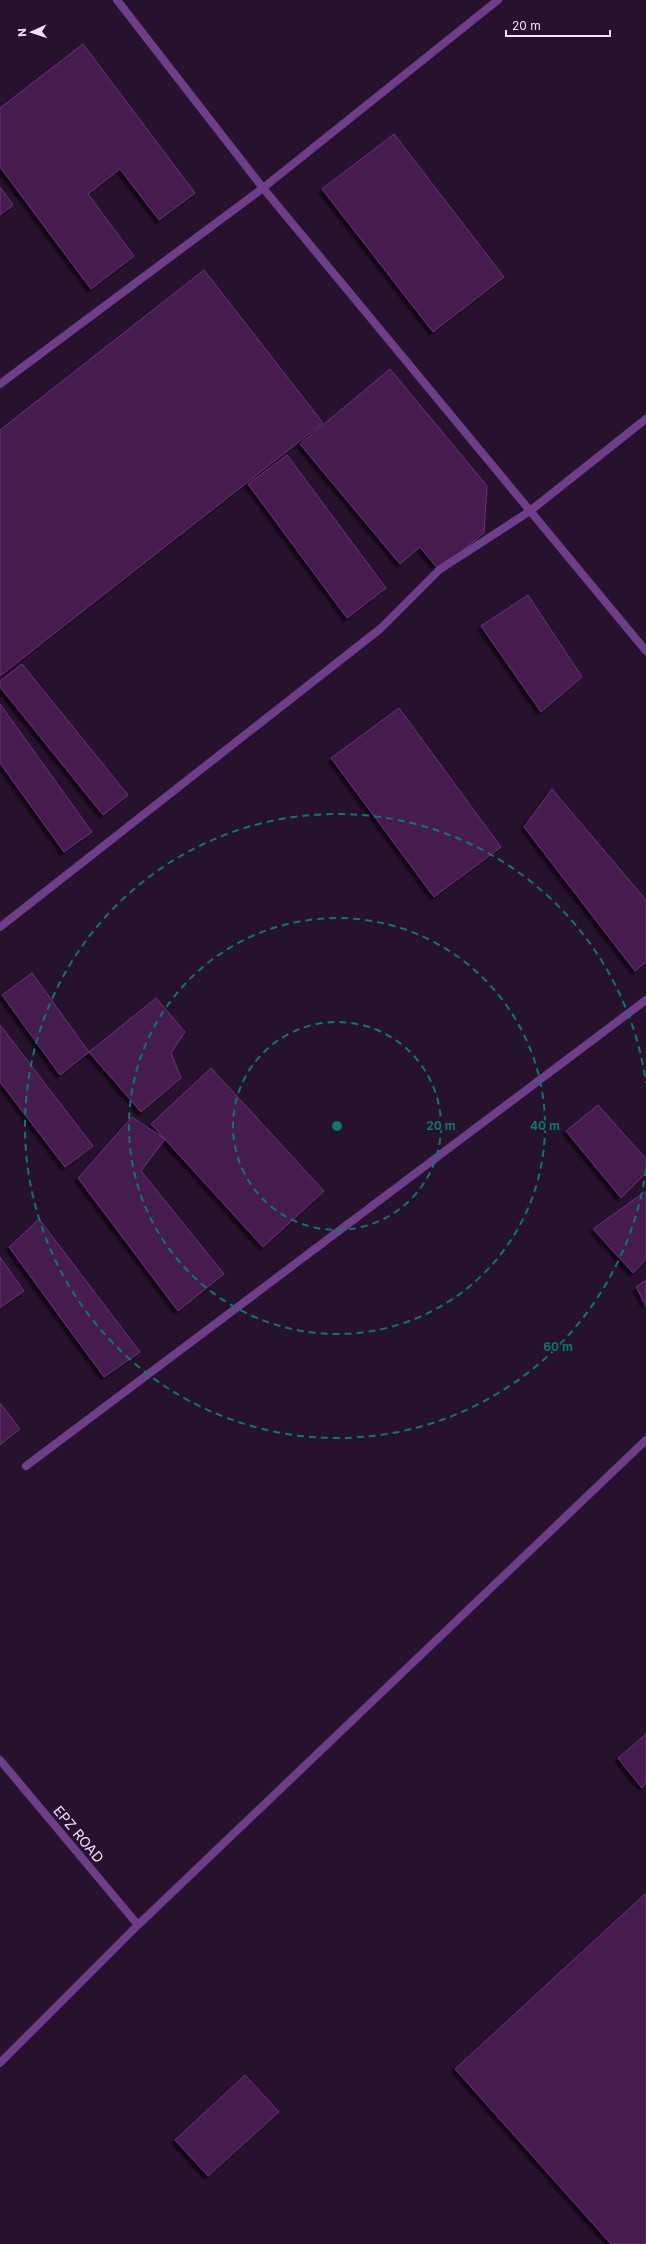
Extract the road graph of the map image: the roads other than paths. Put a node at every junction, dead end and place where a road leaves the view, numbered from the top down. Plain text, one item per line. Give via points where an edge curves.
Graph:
1 (117, 0) edge
2 (498, 0) edge
3 (263, 188) junction
4 (0, 384) edge
5 (646, 419) edge
6 (530, 510) junction
7 (646, 651) edge
8 (0, 927) edge
9 (646, 1000) edge
10 (646, 1440) edge
11 (26, 1466) dead end
12 (0, 1760) edge
13 (138, 1924) junction
14 (0, 2063) edge

1 - 3 street
2 - 3 street
3 - 4 street
3 - 6 street
5 - 6 street
6 - 7 street
6 - 8 street via 440,570 380,629
9 - 11 street
10 - 13 street
12 - 13 street, EPZ ROAD
13 - 14 street

